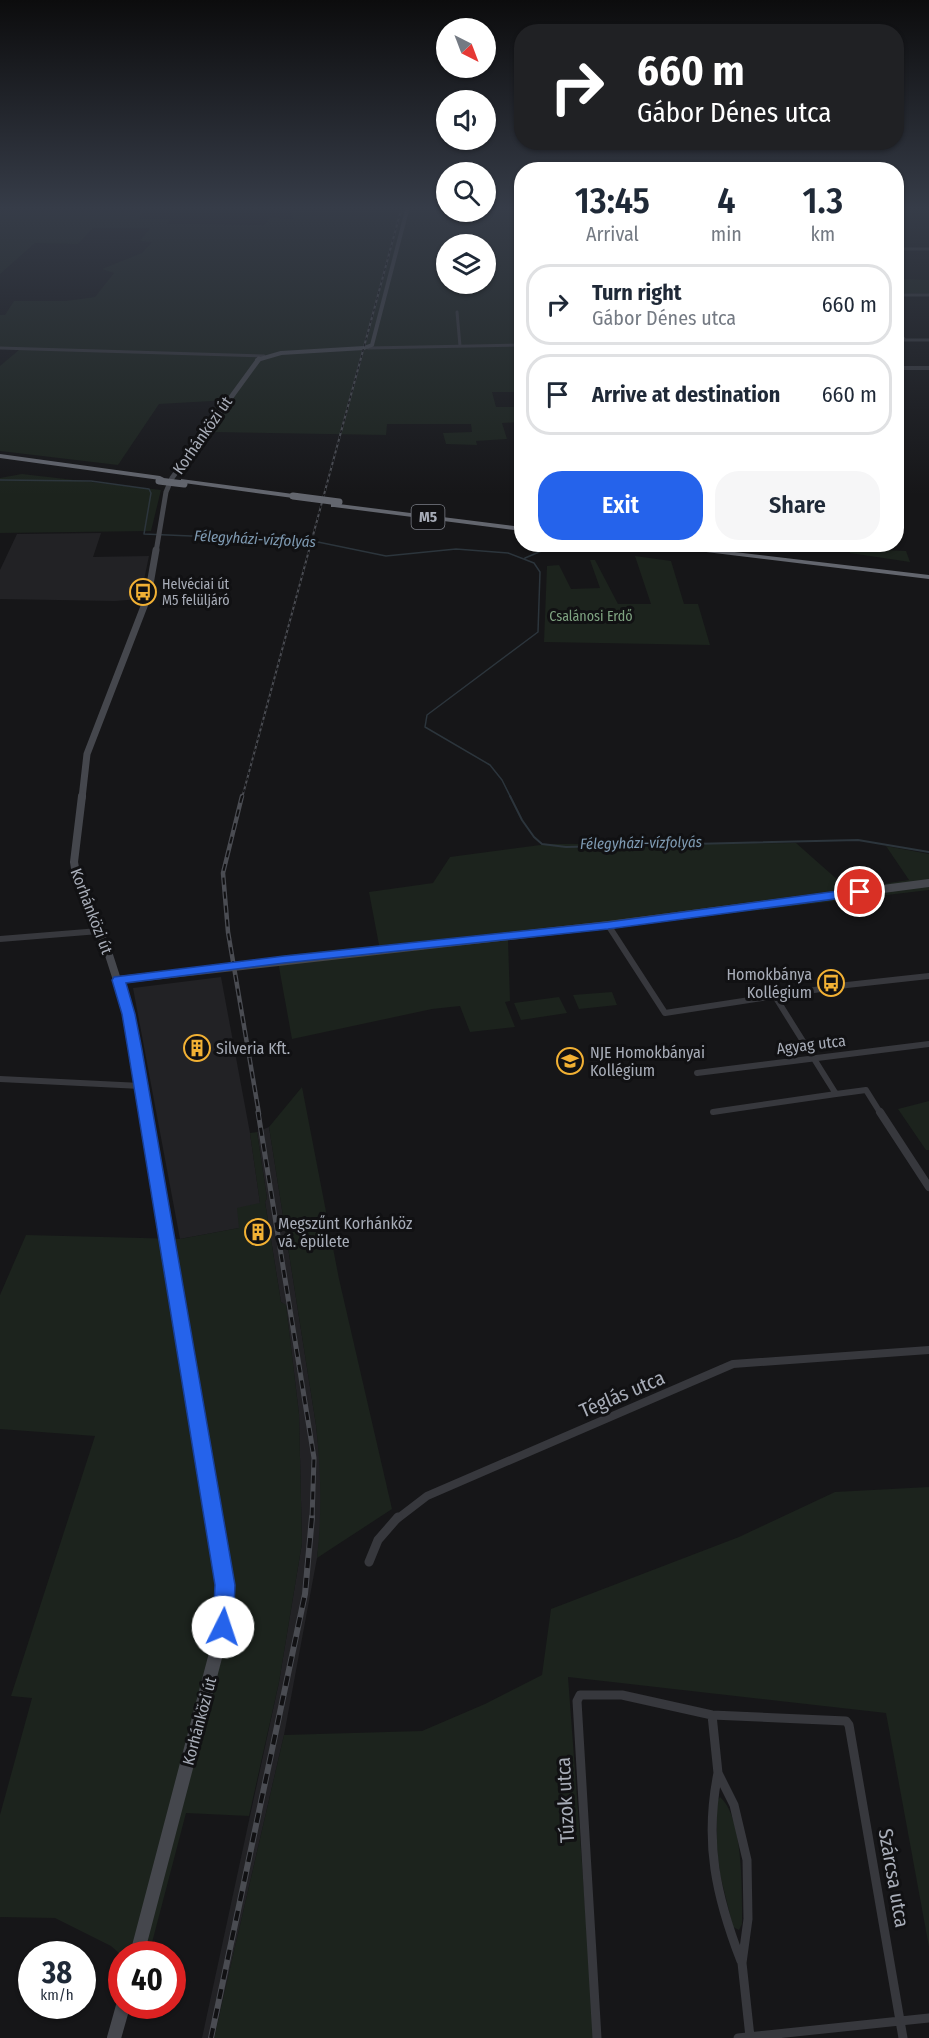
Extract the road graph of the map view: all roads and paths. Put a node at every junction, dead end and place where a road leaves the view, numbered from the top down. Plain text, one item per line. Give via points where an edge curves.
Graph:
1 (383, 305) edge
2 (457, 312) dead end
3 (905, 340) edge
4 (929, 340) edge
5 (514, 345) edge
6 (460, 346) junction
7 (0, 348) edge
8 (368, 348) junction
9 (264, 356) junction
10 (904, 368) edge
11 (929, 368) edge
12 (0, 458) edge
13 (514, 527) edge
14 (718, 552) edge
15 (739, 552) edge
16 (929, 575) edge
17 (929, 883) edge
18 (608, 926) junction
19 (99, 931) junction
20 (0, 939) edge
21 (929, 976) edge
22 (118, 980) junction
23 (776, 998) junction
24 (929, 1044) edge
25 (814, 1057) junction
26 (697, 1073) dead end
27 (0, 1079) edge
28 (141, 1086) junction
29 (836, 1094) junction
30 (713, 1112) dead end
31 (929, 1187) edge
32 (929, 1350) edge
33 (369, 1563) dead end
34 (712, 1715) junction
35 (849, 1725) joint
36 (718, 1773) junction
37 (140, 1941) edge
38 (742, 1963) junction
39 (929, 2018) edge
40 (119, 2019) edge
41 (901, 2019) junction
42 (750, 2037) edge
43 (114, 2038) edge
44 (597, 2038) edge
45 (738, 2038) edge
46 (903, 2038) edge

1 - 8 street via 373,343
2 - 6 street
3 - 4 street
5 - 6 street
6 - 8 street
7 - 9 street
8 - 9 street
9 - 19 street, Korhánközi út via 254,363 172,478 166,492 148,596 87,754 74,862
10 - 11 street
12 - 13 highway, M5, bridge
14 - 16 highway
15 - 16 highway
17 - 18 street
18 - 22 street
18 - 23 street via 666,1013
19 - 20 street
19 - 22 street, Korhánközi út
21 - 23 street
22 - 28 street, Korhánközi út
23 - 25 street
24 - 25 street, Agyag utca
25 - 26 street, Agyag utca
25 - 29 street
27 - 28 street
28 - 37 street, Korhánközi út via 225,1595 216,1660
29 - 30 street
29 - 31 street via 866,1090
32 - 33 street, Téglás utca via 733,1364 427,1496 390,1522 374,1545
34 - 35 street, Túzok utca via 841,1719
34 - 36 street
34 - 44 street, Túzok utca via 622,1695 586,1694 577,1701
35 - 41 street, Szárcsa utca
36 - 38 street via 734,1805 747,1860 748,1919
36 - 38 street via 711,1800 711,1858 724,1920
38 - 42 street
39 - 41 street
40 - 43 street
41 - 42 street
41 - 46 street, Szárcsa utca
42 - 45 street

